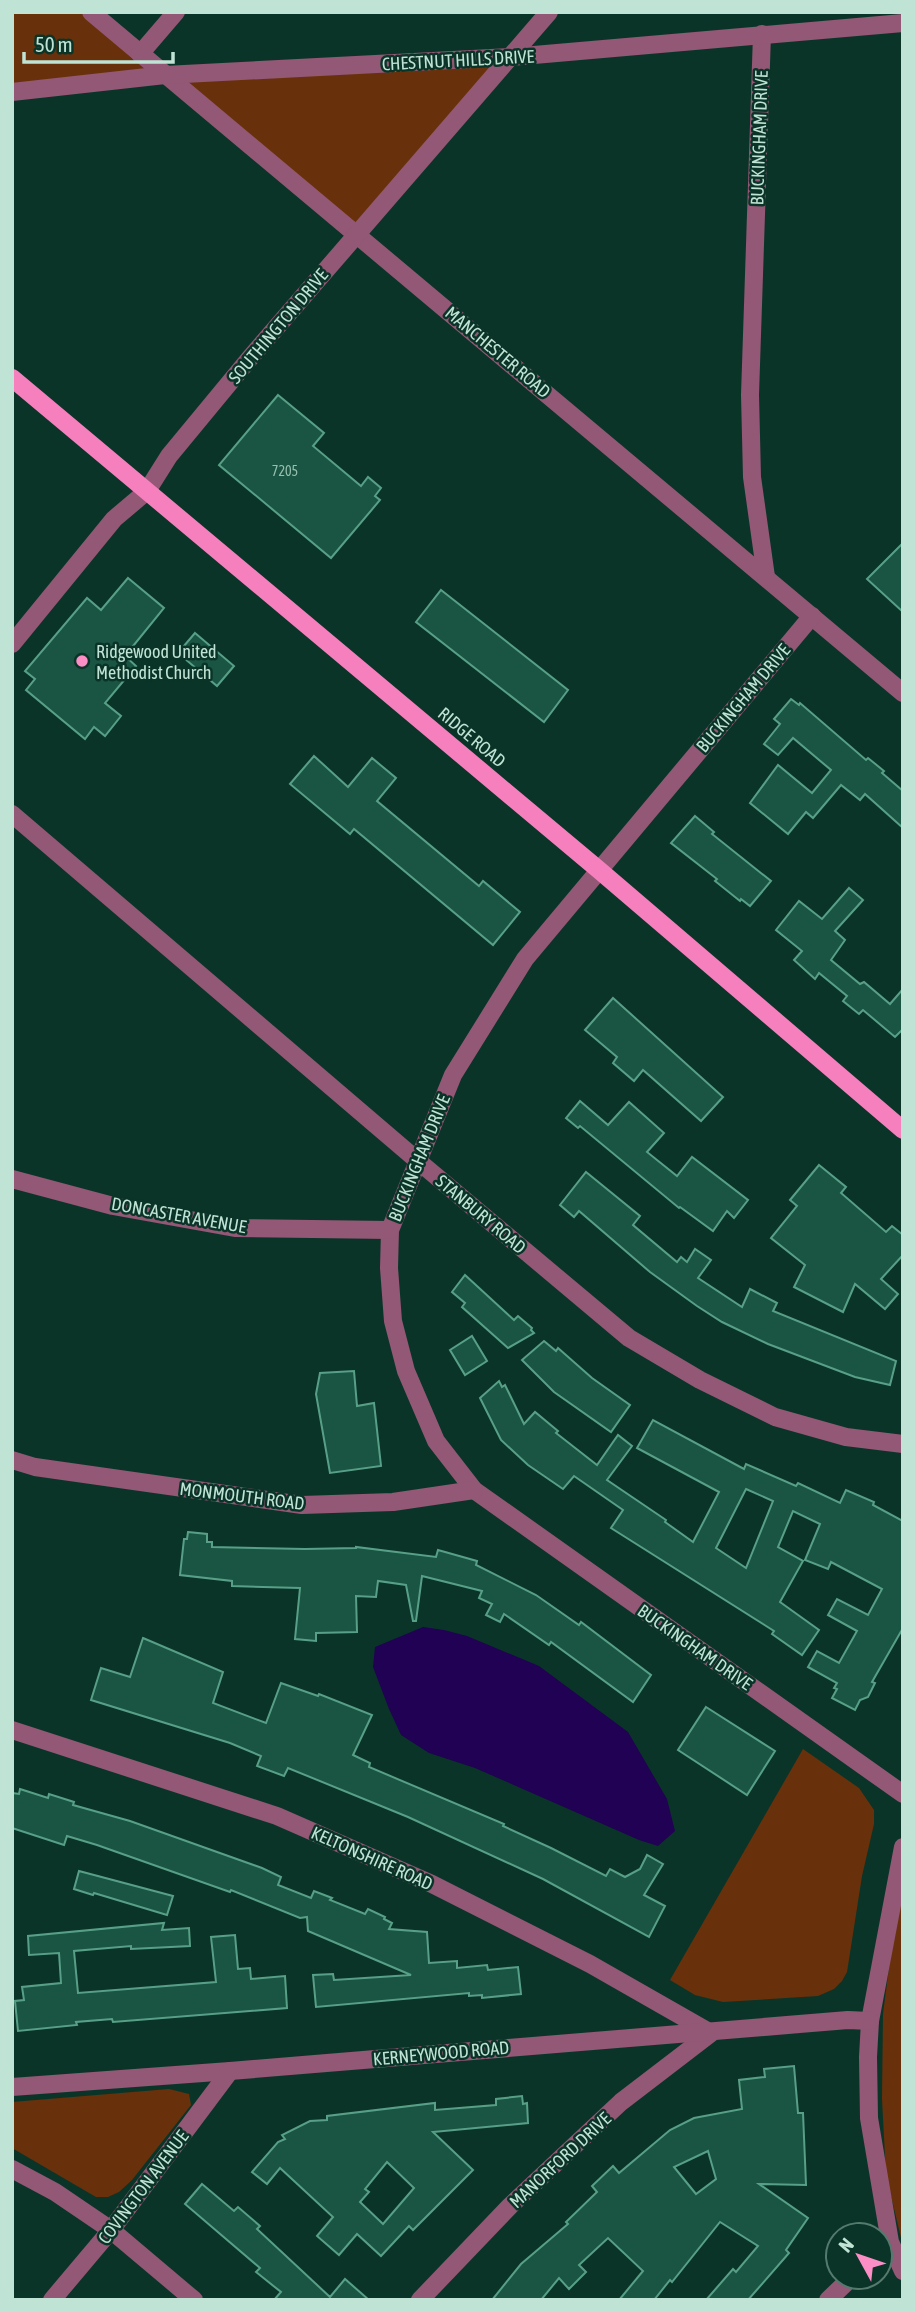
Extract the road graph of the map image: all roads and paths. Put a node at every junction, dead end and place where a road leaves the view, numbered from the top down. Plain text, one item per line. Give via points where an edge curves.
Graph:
1 (91, 12) edge
2 (176, 12) edge
3 (549, 12) edge
4 (903, 23) edge
5 (762, 34) junction
6 (140, 54) junction
7 (511, 57) junction
8 (165, 75) junction
9 (12, 92) edge
10 (356, 233) junction
11 (12, 378) edge
12 (147, 491) junction
13 (766, 577) junction
14 (812, 616) junction
15 (12, 644) edge
16 (903, 693) edge
17 (12, 814) edge
18 (599, 870) junction
19 (903, 1130) edge
20 (418, 1161) junction
21 (12, 1179) edge
22 (390, 1230) junction
23 (903, 1444) edge
24 (12, 1460) edge
25 (474, 1490) junction
26 (12, 1731) edge
27 (903, 1794) edge
28 (903, 1847) edge
29 (870, 2021) junction
30 (711, 2033) junction
31 (230, 2071) junction
32 (12, 2087) edge
33 (12, 2169) edge
34 (882, 2221) edge
35 (111, 2230) junction
36 (52, 2300) edge
37 (194, 2300) edge
38 (420, 2300) edge

1 - 6 street, MANCHESTER ROAD
2 - 6 street
3 - 7 street, SOUTHINGTON DRIVE
4 - 5 street, CHESTNUT HILLS DRIVE
5 - 7 street, CHESTNUT HILLS DRIVE
5 - 13 street, BUCKINGHAM DRIVE via 750,395 752,477
6 - 8 street, MANCHESTER ROAD
7 - 8 street, CHESTNUT HILLS DRIVE
7 - 10 street, SOUTHINGTON DRIVE
8 - 9 street, CHESTNUT HILLS DRIVE
8 - 10 street, MANCHESTER ROAD
10 - 12 street, SOUTHINGTON DRIVE via 169,456
10 - 13 street, MANCHESTER ROAD
11 - 12 main road, RIDGE ROAD
12 - 15 street, SOUTHINGTON DRIVE via 114,519
12 - 18 main road, RIDGE ROAD
13 - 14 street, MANCHESTER ROAD
14 - 16 street, MANCHESTER ROAD
14 - 18 street, BUCKINGHAM DRIVE
17 - 20 street, STANBURY ROAD
18 - 19 main road, RIDGE ROAD
18 - 20 street, BUCKINGHAM DRIVE via 518,970 453,1075
20 - 22 street, BUCKINGHAM DRIVE
20 - 23 street, STANBURY ROAD via 629,1339 775,1417 846,1437
21 - 22 street, DONCASTER AVENUE via 113,1206 235,1228
22 - 25 street, BUCKINGHAM DRIVE via 393,1321 406,1371 436,1441
24 - 25 street, MONMOUTH ROAD via 302,1506 393,1502
25 - 27 street, BUCKINGHAM DRIVE
26 - 30 street, KELTONSHIRE ROAD via 278,1816 432,1884 590,1964
28 - 29 street
29 - 30 street, KERNEYWOOD ROAD
29 - 34 street via 869,2118
30 - 31 street, KERNEYWOOD ROAD
30 - 38 street, MANORFORD DRIVE via 621,2102 510,2206
31 - 32 street, KERNEYWOOD ROAD
31 - 35 street, COVINGTON AVENUE
33 - 35 street
35 - 36 street, COVINGTON AVENUE
35 - 37 street

